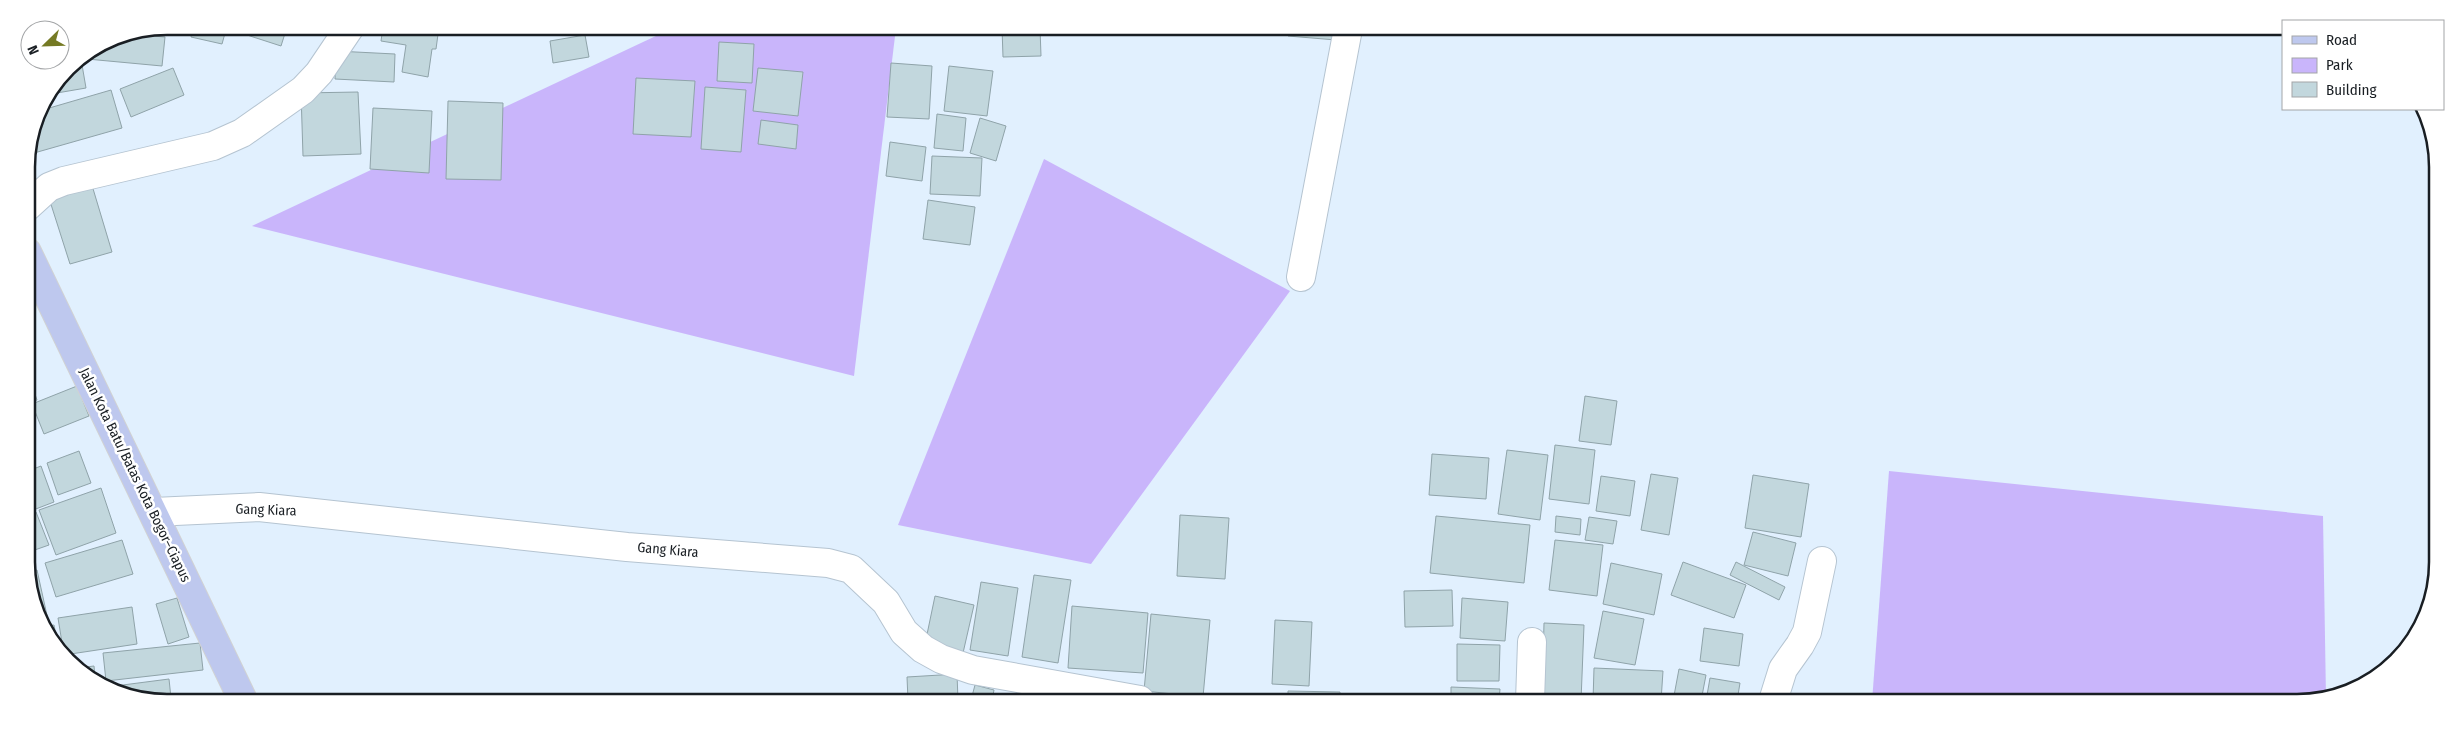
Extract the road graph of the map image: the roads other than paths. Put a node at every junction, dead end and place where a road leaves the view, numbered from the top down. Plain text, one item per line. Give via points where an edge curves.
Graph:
1 (345, 35) edge
2 (1347, 35) edge
3 (35, 200) edge
4 (35, 268) edge
5 (1301, 277) dead end
6 (154, 512) junction
7 (1822, 561) dead end
8 (1532, 642) dead end
9 (240, 694) edge
10 (1107, 694) edge
11 (1530, 694) edge
12 (1776, 694) edge

1 - 3 street via 319,73 303,90 242,133 213,146 55,184
2 - 5 street
4 - 6 main road, Jalan Kota Batu/Batas Kota Bogor–Ciapus
6 - 9 main road, Jalan Kota Batu/Batas Kota Bogor–Ciapus
6 - 10 street, Gang Kiara via 259,507 627,546 828,563 851,569 886,602 904,632 922,649 941,659 973,670
7 - 12 street via 1807,632 1783,669
8 - 11 street

